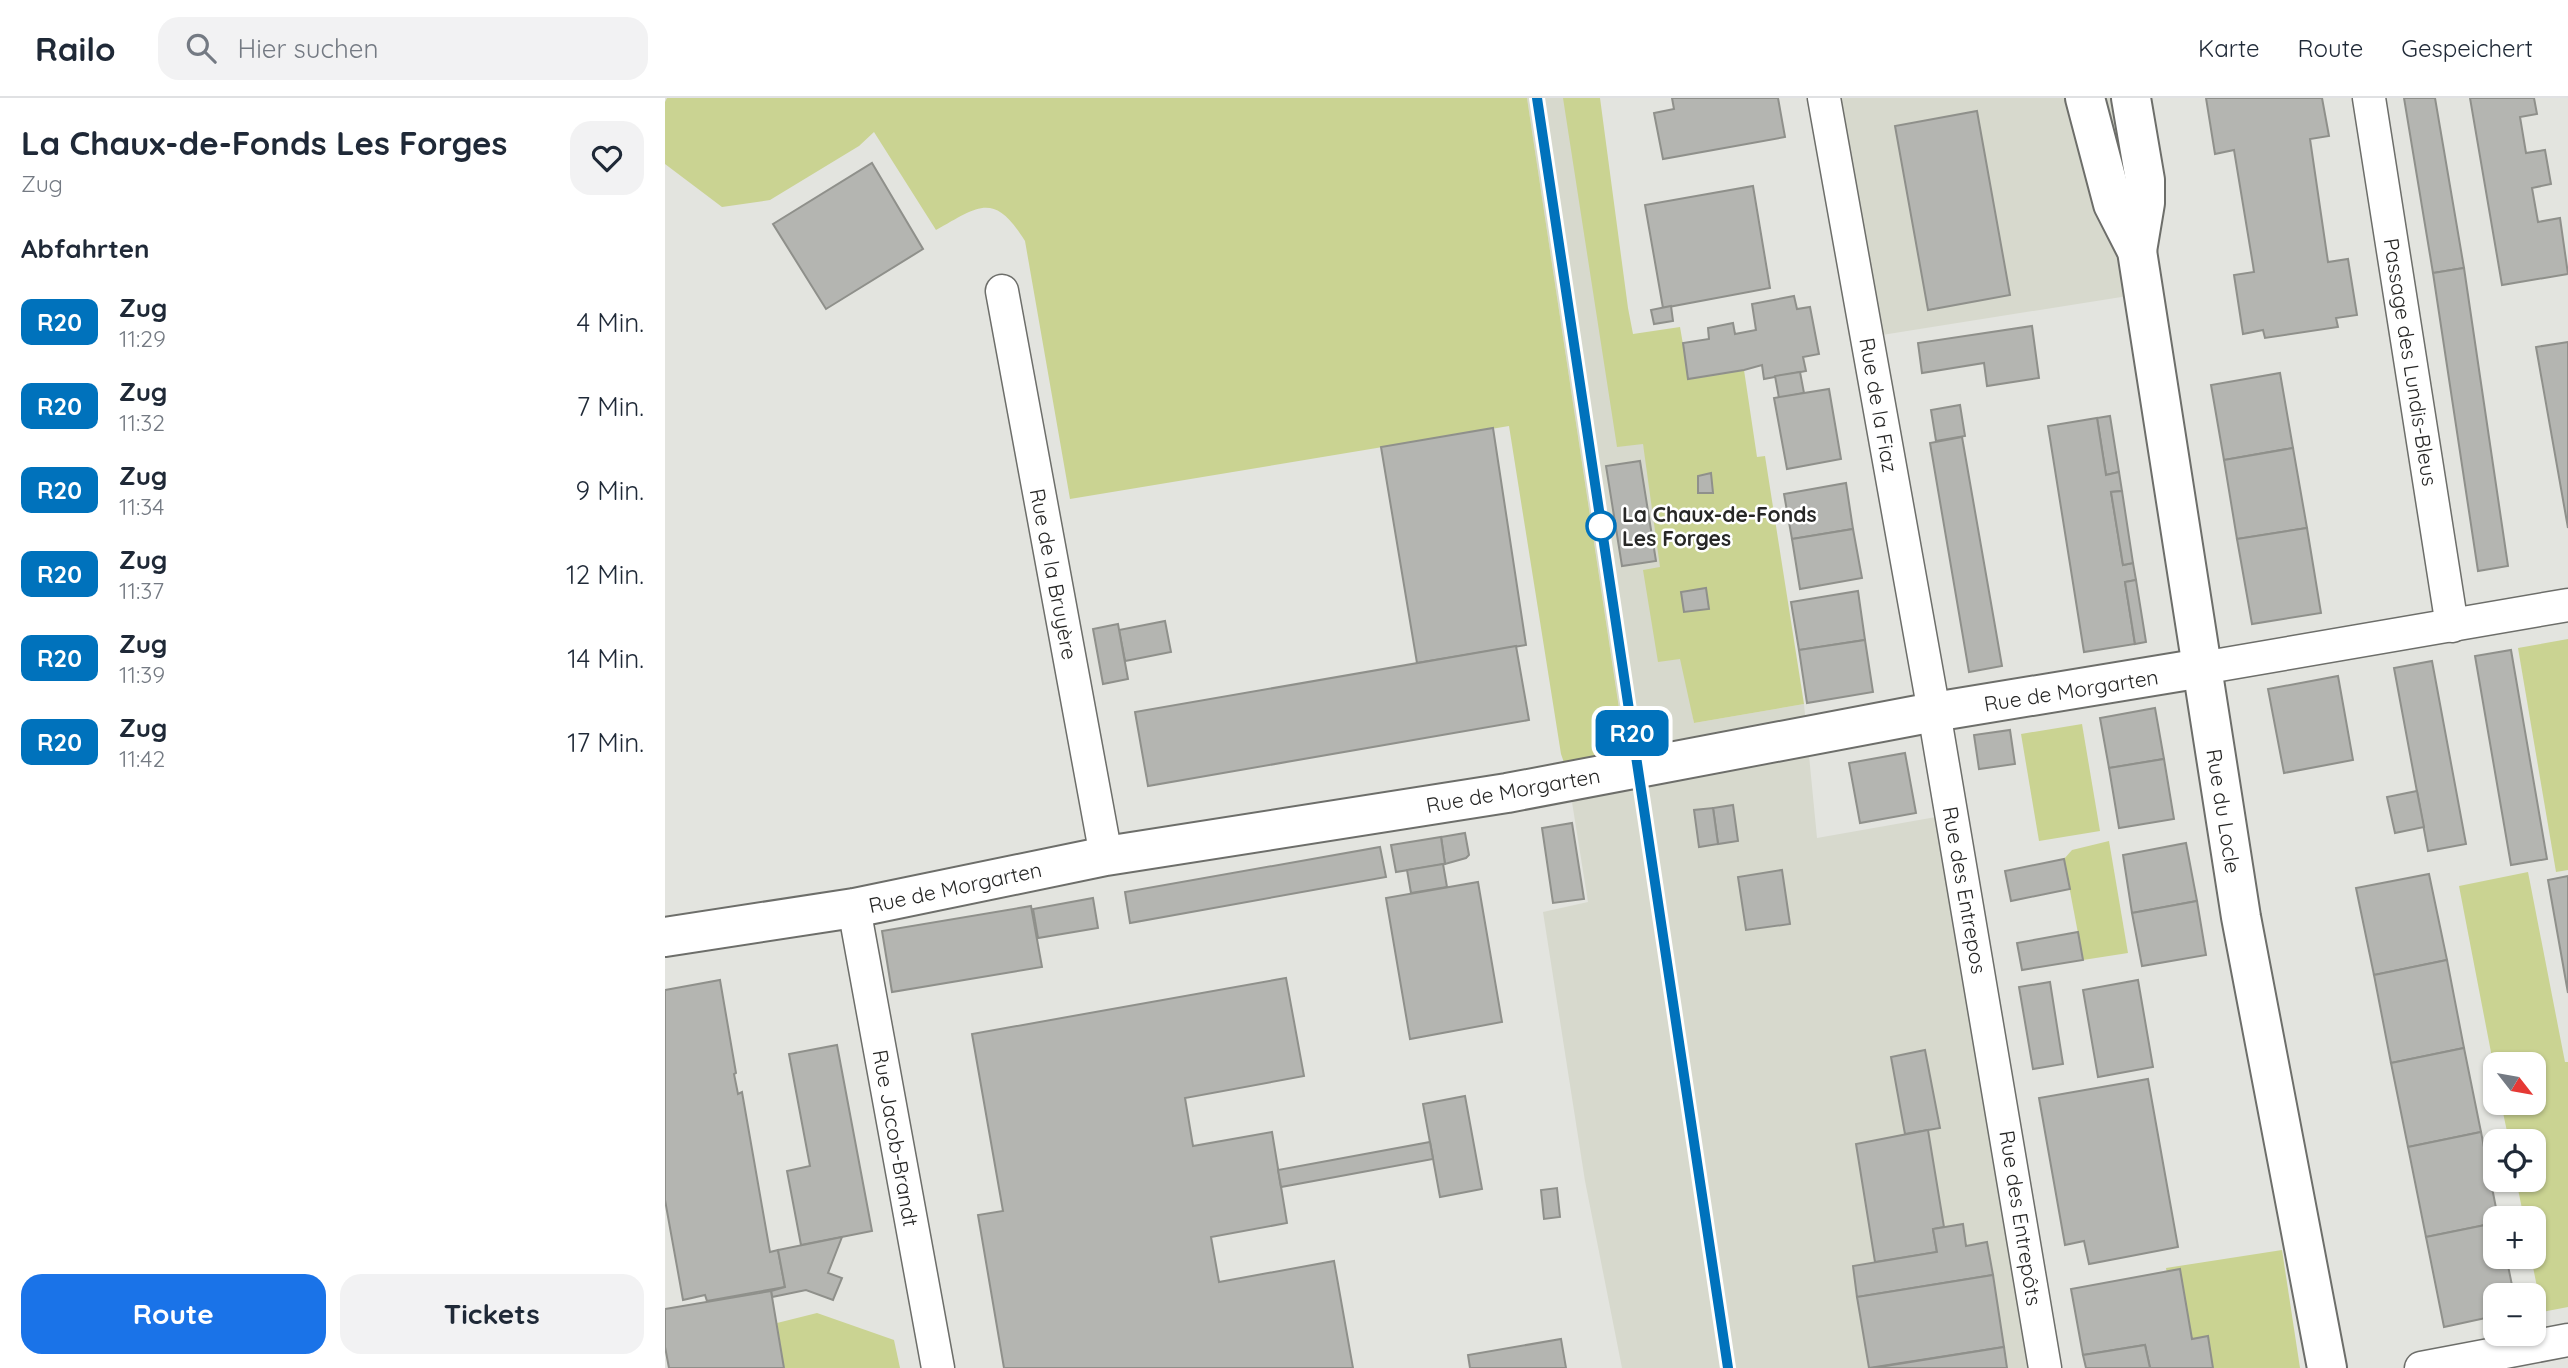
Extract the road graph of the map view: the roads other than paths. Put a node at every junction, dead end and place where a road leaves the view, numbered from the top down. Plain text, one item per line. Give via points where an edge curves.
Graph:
1 (1824, 98) edge
2 (2085, 98) edge
3 (2131, 98) edge
4 (2369, 98) edge
5 (2137, 251) junction
6 (1002, 292) dead end
7 (2568, 605) edge
8 (2452, 626) junction
9 (2202, 668) junction
10 (1934, 712) junction
11 (1105, 856) junction
12 (854, 908) junction
13 (665, 937) edge
14 (1996, 1068) joint
15 (2568, 1340) edge
16 (938, 1368) edge
17 (2045, 1368) edge
18 (2327, 1368) edge
19 (2421, 1368) edge

1 - 10 street, Rue de la Fiaz
2 - 5 main road, Rue du Locle via 2113,204
3 - 5 main road, Rue du Locle via 2145,204
4 - 8 street, Passage des Lundis-Bleus
5 - 9 main road, Rue du Locle
6 - 11 street, Rue de la Bruyère
7 - 8 street, Rue de Morgarten
8 - 9 street, Rue de Morgarten
9 - 10 main road, Rue de Morgarten
9 - 18 main road, Rue du Locle via 2251,978
10 - 11 main road, Rue de Morgarten via 1507,793
10 - 14 street, Rue des Entrepos
11 - 12 main road, Rue de Morgarten
12 - 13 main road, Rue de Morgarten
12 - 16 street, Rue Jacob-Brandt
14 - 17 street, Rue des Entrepôts
15 - 19 street

